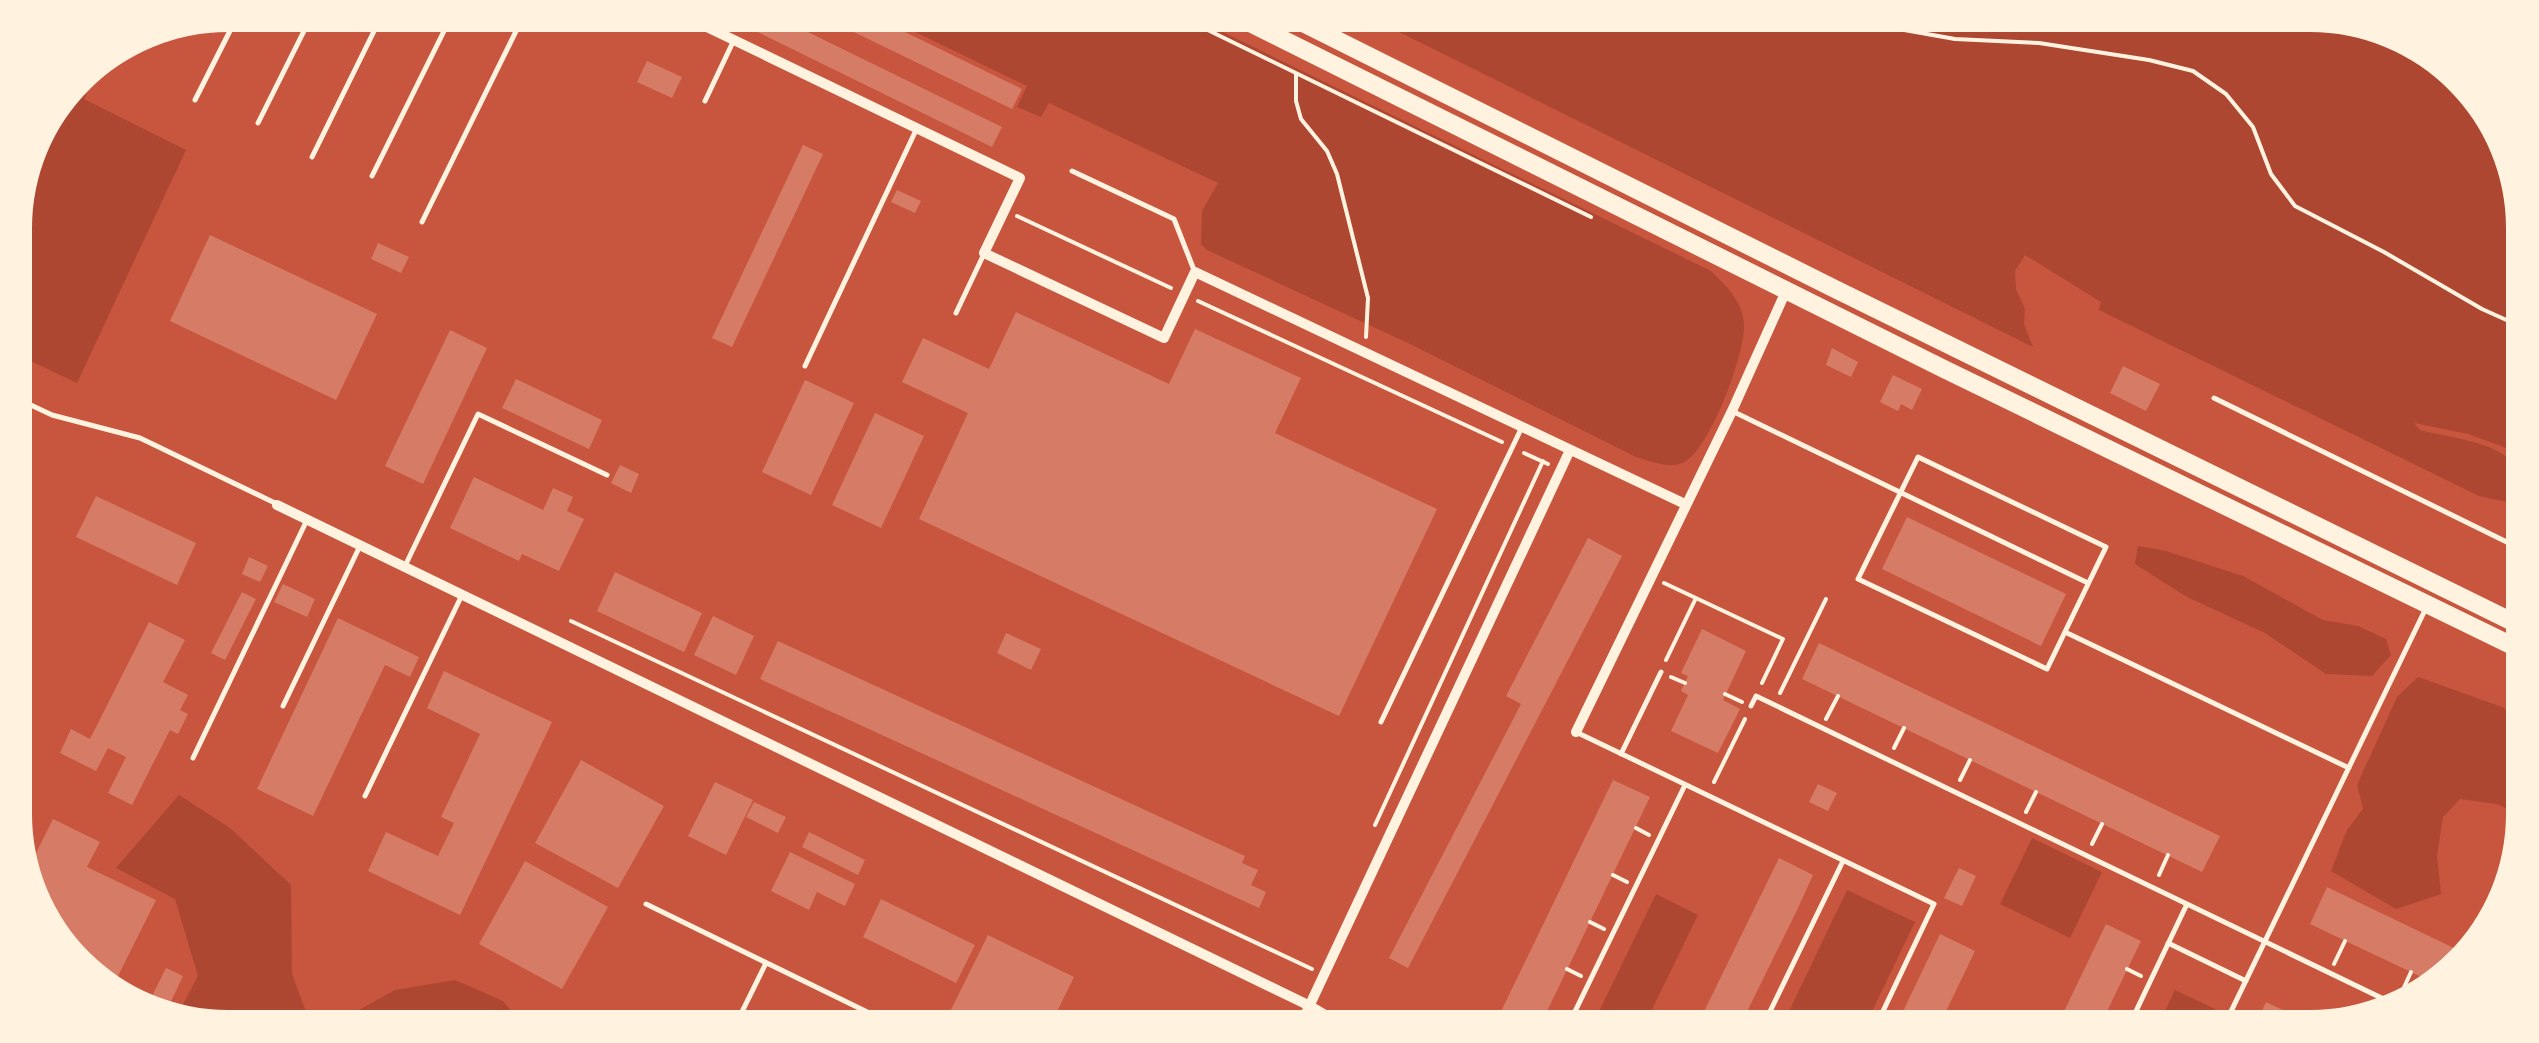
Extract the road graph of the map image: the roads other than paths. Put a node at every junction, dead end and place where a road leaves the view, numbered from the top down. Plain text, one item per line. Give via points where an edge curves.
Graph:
1 (230, 32) edge
2 (304, 32) edge
3 (374, 32) edge
4 (444, 32) edge
5 (516, 32) edge
6 (715, 32) edge
7 (1268, 32) edge
8 (1321, 32) edge
9 (734, 42) junction
10 (196, 100) dead end
11 (705, 101) dead end
12 (258, 123) dead end
13 (917, 128) junction
14 (312, 157) dead end
15 (1072, 171) dead end
16 (372, 176) dead end
17 (422, 222) dead end
18 (984, 253) junction
19 (1195, 272) junction
20 (1786, 290) junction
21 (956, 313) dead end
22 (805, 366) dead end
23 (2214, 398) dead end
24 (33, 406) edge
25 (1732, 411) junction
26 (1522, 427) junction
27 (1570, 450) junction
28 (607, 475) dead end
29 (1900, 492) junction
30 (1685, 504) junction
31 (278, 505) joint
32 (307, 519) junction
33 (2506, 542) edge
34 (360, 545) junction
35 (405, 566) junction
36 (2088, 583) junction
37 (462, 594) junction
38 (2428, 605) junction
39 (2506, 618) edge
40 (2065, 632) junction
41 (2506, 642) edge
42 (1660, 672) road end
43 (283, 706) dead end
44 (1751, 706) road end
45 (1381, 722) dead end
46 (1576, 732) joint
47 (1621, 754) junction
48 (193, 758) dead end
49 (2349, 768) junction
50 (1685, 784) junction
51 (365, 796) dead end
52 (1843, 861) junction
53 (646, 904) dead end
54 (2188, 904) junction
55 (2265, 941) junction
56 (2168, 944) junction
57 (766, 963) junction
58 (2246, 980) junction
59 (2381, 998) edge
60 (1310, 1006) junction
61 (743, 1010) edge
62 (863, 1010) edge
63 (1308, 1010) edge
64 (1317, 1010) edge
65 (1576, 1010) edge
66 (1771, 1010) edge
67 (1883, 1010) edge
68 (2137, 1010) edge
69 (2232, 1010) edge

1 - 10 lane
2 - 12 lane
3 - 14 lane
4 - 16 lane
5 - 17 lane
6 - 9 street
7 - 20 main road
8 - 39 main road
9 - 11 lane
9 - 13 street
13 - 18 street via 1020,178
13 - 22 lane
15 - 19 lane via 1174,219
18 - 19 street via 1164,338
18 - 21 lane
19 - 26 street
20 - 25 street
20 - 38 main road
23 - 33 lane
24 - 31 lane via 140,438
25 - 29 lane
25 - 30 street
26 - 27 street
26 - 45 lane
27 - 30 street
27 - 60 street
28 - 35 lane via 478,414
29 - 36 lane
29 - 36 lane via 1918,457 2106,547
29 - 40 lane via 1858,579 2046,670
30 - 46 street
31 - 32 street
32 - 34 street
32 - 48 lane
34 - 35 street
34 - 43 lane
35 - 37 street
36 - 40 lane
37 - 51 lane
37 - 60 street
38 - 41 main road
38 - 49 lane
40 - 49 lane
42 - 47 lane
44 - 54 lane via 1756,696
46 - 47 lane
47 - 50 lane
49 - 55 lane
50 - 52 lane
50 - 65 lane
52 - 66 lane
52 - 67 lane via 1934,904
53 - 57 lane
54 - 55 lane
54 - 56 lane
55 - 58 lane
55 - 59 lane
56 - 58 lane
56 - 68 lane
57 - 61 lane
57 - 62 lane
58 - 69 lane
60 - 63 street
60 - 64 street

